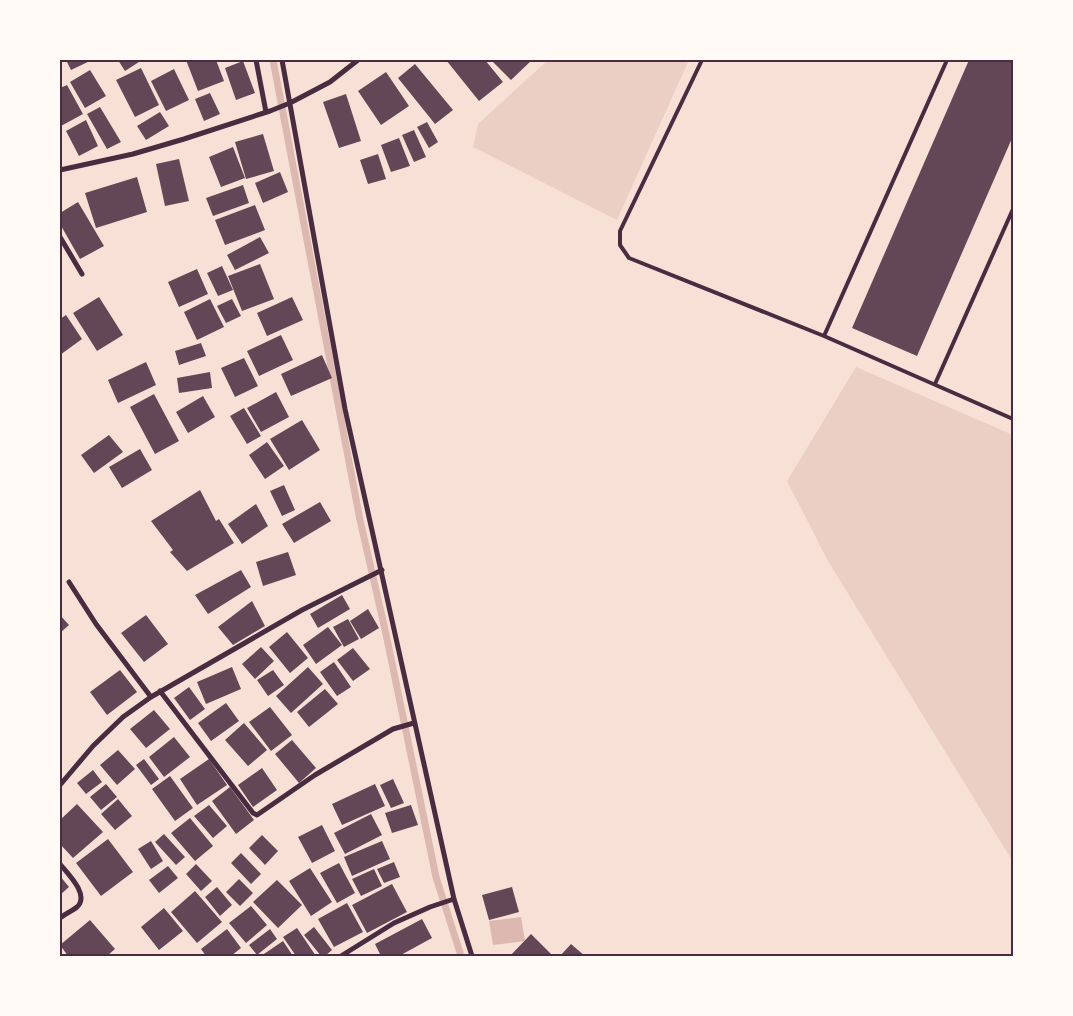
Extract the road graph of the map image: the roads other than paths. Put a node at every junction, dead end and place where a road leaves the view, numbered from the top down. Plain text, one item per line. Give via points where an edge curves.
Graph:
1 (256, 60) edge
2 (282, 60) edge
3 (358, 60) edge
4 (702, 60) edge
5 (948, 60) edge
6 (290, 103) junction
7 (268, 112) junction
8 (60, 170) edge
9 (1013, 208) edge
10 (60, 236) edge
11 (82, 274) dead end
12 (824, 336) junction
13 (935, 384) junction
14 (1013, 419) edge
15 (382, 570) junction
16 (69, 582) dead end
17 (160, 691) junction
18 (151, 697) junction
19 (414, 722) junction
20 (60, 785) edge
21 (60, 864) edge
22 (454, 899) junction
23 (60, 918) edge
24 (341, 956) edge
25 (472, 956) edge

1 - 7 street
2 - 6 street
3 - 6 street via 330,82
4 - 12 lane via 620,231 620,245 629,258
5 - 12 lane
6 - 7 street
6 - 15 street via 345,409
7 - 8 street via 133,154
9 - 13 lane
10 - 11 street
12 - 13 lane
13 - 14 lane
15 - 17 street via 302,610
15 - 19 street
16 - 18 street
17 - 18 street
17 - 19 street via 257,815 315,775 393,729
18 - 20 street via 123,717 93,746
19 - 22 street
21 - 23 street via 81,892 82,899 78,906
22 - 24 street via 394,923
22 - 25 street

